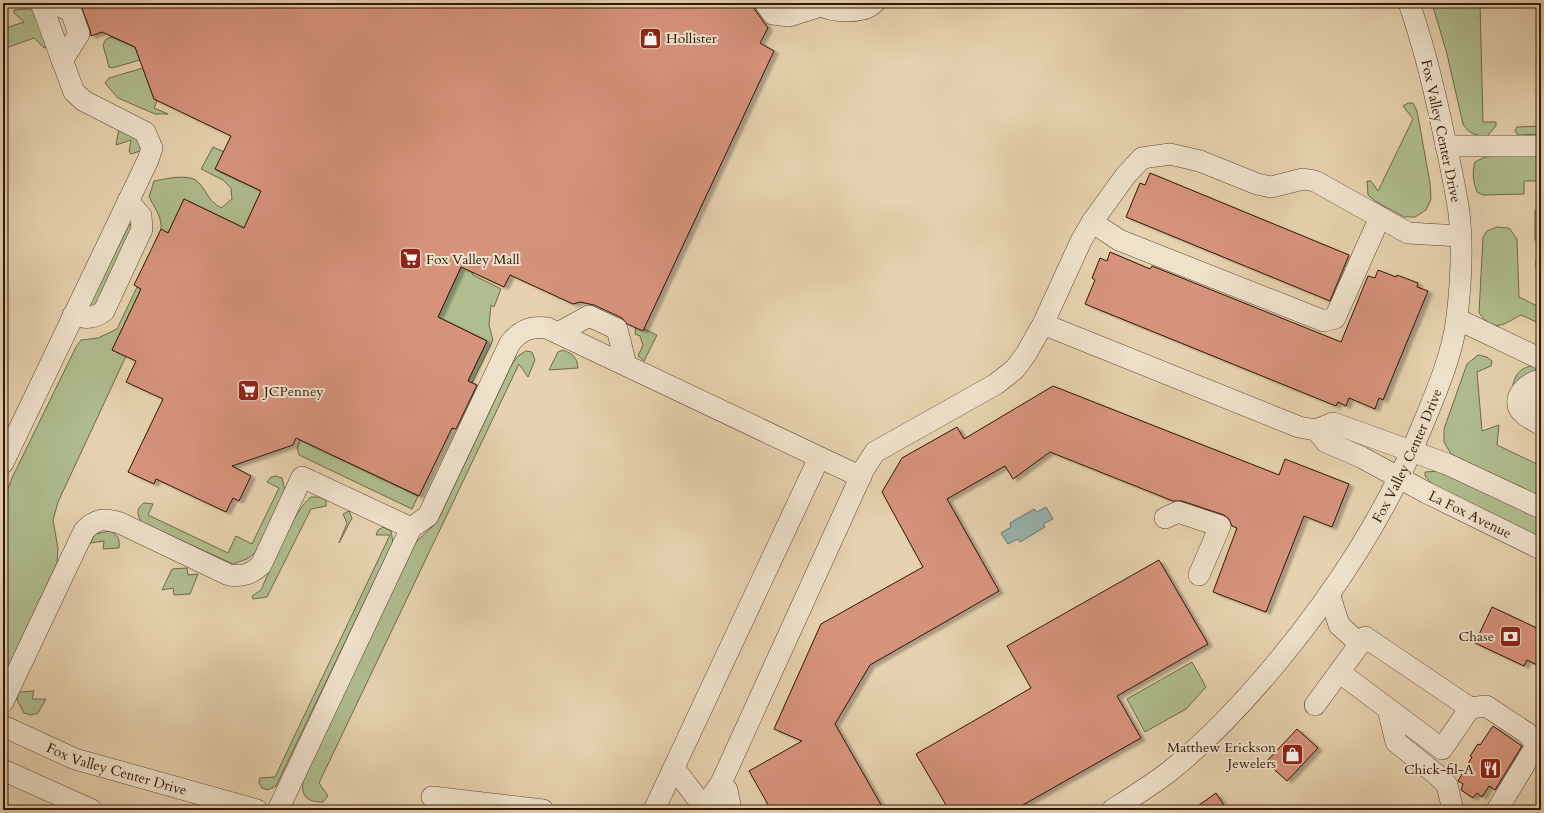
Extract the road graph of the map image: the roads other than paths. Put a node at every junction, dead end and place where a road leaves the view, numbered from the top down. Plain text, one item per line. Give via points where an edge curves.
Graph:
1 (41, 3) edge
2 (52, 3) edge
3 (765, 3) edge
4 (874, 3) edge
5 (1409, 3) edge
6 (819, 5) edge
7 (62, 61) junction
8 (1446, 146) junction
9 (1541, 146) edge
10 (1380, 217) junction
11 (1092, 222) junction
12 (1460, 236) junction
13 (1457, 319) junction
14 (1043, 324) junction
15 (558, 333) junction
16 (1541, 359) edge
17 (626, 365) junction
18 (1541, 380) edge
19 (1541, 395) edge
20 (1541, 423) edge
21 (1316, 430) junction
22 (1411, 452) junction
23 (820, 458) junction
24 (3, 463) edge
25 (861, 477) junction
26 (1399, 478) junction
27 (1541, 508) edge
28 (1165, 518) dead end
29 (411, 528) junction
30 (1541, 549) edge
31 (1199, 575) dead end
32 (1330, 596) junction
33 (1360, 644) junction
34 (1339, 672) junction
35 (3, 702) edge
36 (1315, 705) dead end
37 (1470, 708) junction
38 (1388, 709) junction
39 (3, 726) edge
40 (674, 768) junction
41 (3, 770) edge
42 (721, 783) junction
43 (432, 797) dead end
44 (92, 810) edge
45 (257, 810) edge
46 (278, 810) edge
47 (543, 810) edge
48 (654, 810) edge
49 (708, 810) edge
50 (731, 810) edge
51 (1112, 810) edge
52 (1453, 810) edge
53 (1497, 810) edge

1 - 7 street
2 - 7 street via 71,11 79,34
3 - 6 street via 773,14 789,16
4 - 6 street via 864,9 837,10
5 - 8 street, Fox Valley Center Drive via 1429,68
7 - 24 street via 74,92 84,101 145,132 152,148
8 - 9 street
8 - 12 street, Fox Valley Center Drive via 1459,213
10 - 11 street via 1316,181 1303,179 1271,187 1257,184 1200,160 1170,154 1142,158 1126,175
10 - 11 street via 1335,318 1324,321 1119,240
10 - 12 street via 1408,233
11 - 14 street
12 - 13 street, Fox Valley Center Drive via 1461,272
13 - 16 street
13 - 22 street, Fox Valley Center Drive via 1437,390
14 - 21 street via 1281,421
14 - 25 street via 1026,354 1015,368 996,384 875,452
15 - 17 street
15 - 17 street via 589,316 616,329
15 - 29 street via 547,328 527,328 517,334 510,343 428,516
17 - 23 street
18 - 20 street via 1527,385 1520,392 1518,404 1523,414
19 - 20 street via 1536,413
21 - 22 street via 1333,422
21 - 26 street, La Fox Avenue via 1326,442 1361,457
22 - 26 street, Fox Valley Center Drive
22 - 27 street via 1447,464
23 - 25 street
23 - 40 street
25 - 42 street
26 - 30 street, La Fox Avenue
26 - 32 street, Fox Valley Center Drive via 1357,554
28 - 31 street via 1178,512 1220,526
29 - 35 street via 302,477 261,565 241,577 229,575 120,523 99,519 84,531
29 - 46 street
32 - 33 street via 1339,625
32 - 51 street, Fox Valley Center Drive via 1269,672 1224,722 1169,772
33 - 34 street
33 - 37 street via 1365,637
34 - 36 street
34 - 38 street
37 - 38 street via 1442,749
37 - 53 street via 1486,706 1527,732 1534,741 1534,749
38 - 52 street via 1396,742 1447,785
39 - 45 street, Fox Valley Center Drive via 75,758
40 - 48 street
40 - 49 street
41 - 44 street
42 - 49 street via 710,799
42 - 50 street via 727,790
43 - 47 street

